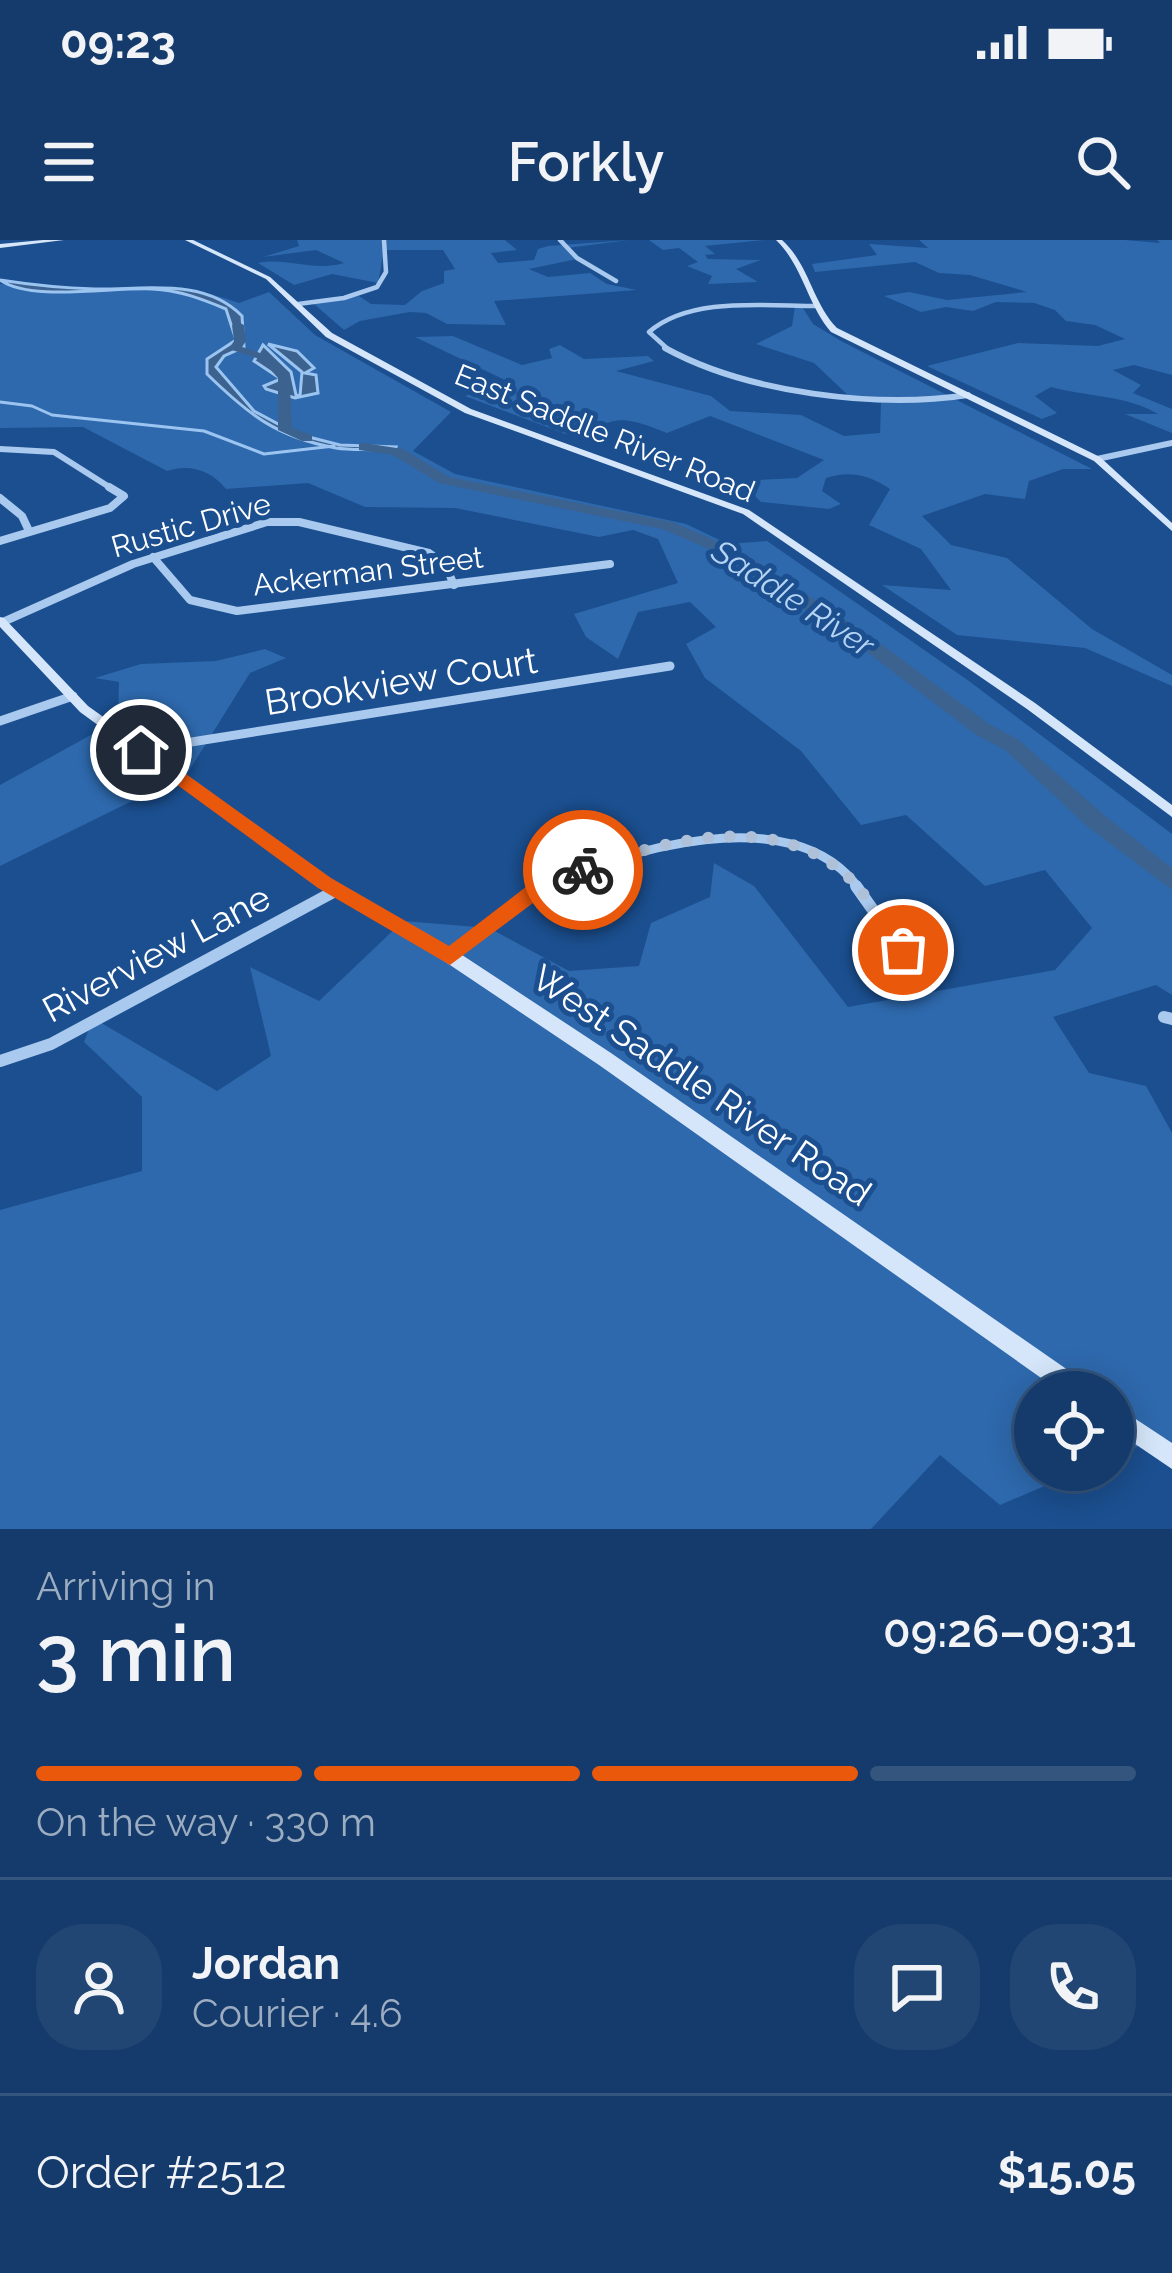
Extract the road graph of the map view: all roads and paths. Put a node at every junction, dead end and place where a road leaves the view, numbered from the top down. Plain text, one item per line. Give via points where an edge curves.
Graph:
1 (61, 240) edge
2 (188, 240) edge
3 (384, 240) edge
4 (560, 240) edge
5 (778, 240) edge
6 (0, 246) edge
7 (616, 280) dead end
8 (298, 304) junction
9 (817, 306) junction
10 (968, 395) junction
11 (1172, 443) edge
12 (0, 448) edge
13 (1097, 459) junction
14 (0, 498) edge
15 (1172, 528) edge
16 (28, 531) junction
17 (0, 541) edge
18 (153, 557) junction
19 (610, 564) dead end
20 (454, 585) junction
21 (1, 621) edge
22 (670, 666) dead end
23 (73, 697) junction
24 (0, 721) edge
25 (141, 750) junction
26 (1172, 812) edge
27 (337, 890) junction
28 (450, 956) junction
29 (938, 976) dead end
30 (0, 1061) edge
31 (1050, 1371) edge
32 (1134, 1430) edge
33 (1172, 1456) edge

1 - 6 street
2 - 8 street, East Saddle River Road via 259,272
3 - 8 street via 380,284
4 - 7 street
5 - 9 street via 800,262
8 - 26 street, East Saddle River Road via 338,340 483,417 746,512
9 - 10 street via 842,334
9 - 10 street via 688,312 657,322 650,337 820,398 896,405
10 - 13 street
11 - 13 street
12 - 16 street via 54,452 124,496 110,508
13 - 15 street
14 - 16 street
16 - 17 street
18 - 20 street, Ackerman Street via 183,594 222,610
18 - 20 street, Rustic Drive via 289,521 429,553 446,564
18 - 21 street, Rustic Drive
19 - 20 street, Ackerman Street
21 - 23 street, West Saddle River Road
22 - 25 street, Brookview Court
23 - 24 street
23 - 25 street, West Saddle River Road
25 - 27 street, West Saddle River Road
27 - 28 street, West Saddle River Road
27 - 30 street, Riverview Lane via 51,1044
28 - 29 street via 566,876 646,850 750,835 804,850 853,880 895,941
28 - 31 street, West Saddle River Road
32 - 33 street

